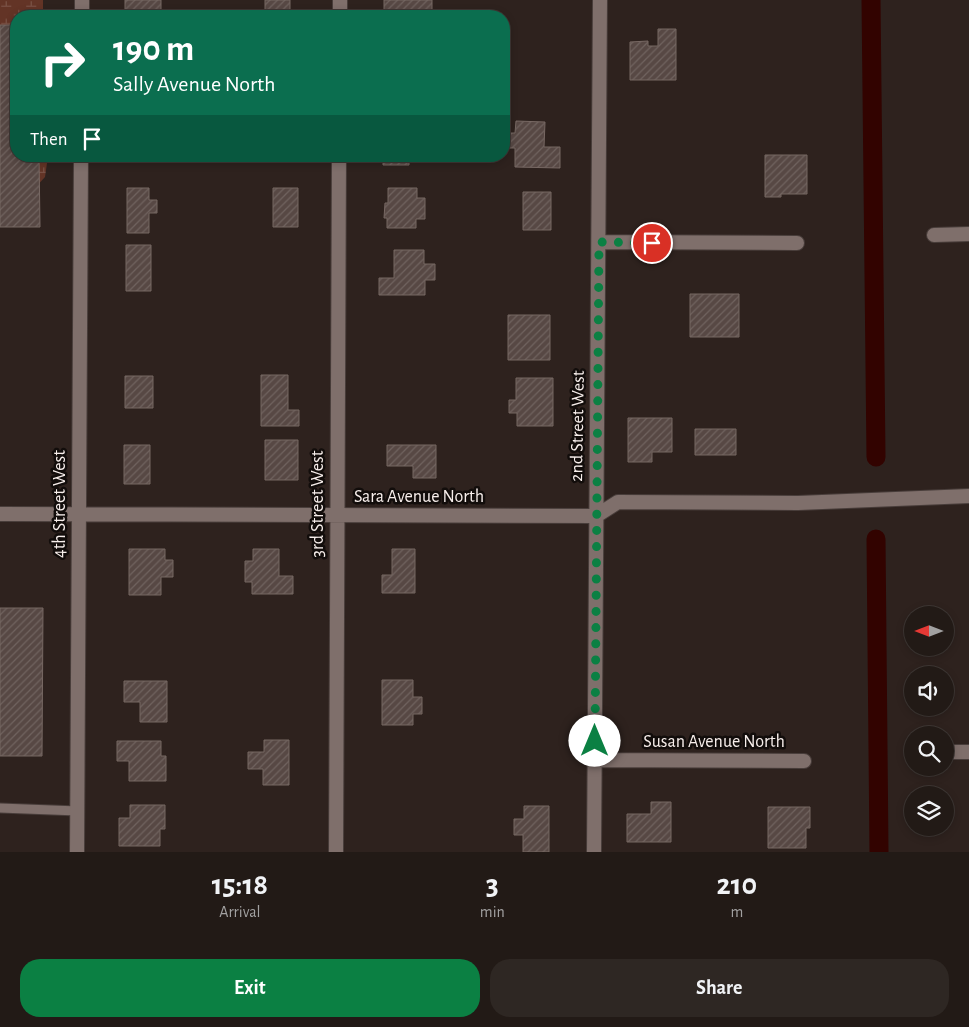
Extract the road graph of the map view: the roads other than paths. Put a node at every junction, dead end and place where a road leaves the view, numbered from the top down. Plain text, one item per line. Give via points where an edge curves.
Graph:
1 (600, 0) edge
2 (81, 162) edge
3 (339, 162) edge
4 (969, 234) edge
5 (934, 235) dead end
6 (599, 242) junction
7 (797, 244) dead end
8 (969, 496) edge
9 (0, 514) edge
10 (79, 514) junction
11 (337, 516) junction
12 (596, 516) junction
13 (954, 752) edge
14 (969, 752) edge
15 (595, 760) junction
16 (804, 761) dead end
17 (0, 808) edge
18 (78, 811) junction
19 (78, 852) edge
20 (336, 852) edge
21 (594, 852) edge

1 - 6 street, 2nd Street West
2 - 10 street, 4th Street West
3 - 11 street, 3rd Street West
4 - 5 street
6 - 7 street
6 - 12 street, 2nd Street West
8 - 12 street via 833,502 618,502
9 - 10 street, Sara Avenue North
10 - 11 street, Sara Avenue North
10 - 18 street, 4th Street West
11 - 12 street, Sara Avenue North
11 - 20 street, 3rd Street West
12 - 15 street, 2nd Street West
13 - 14 street
15 - 16 street, Susan Avenue North
15 - 21 street, 2nd Street West
17 - 18 lane
18 - 19 street, 4th Street West

